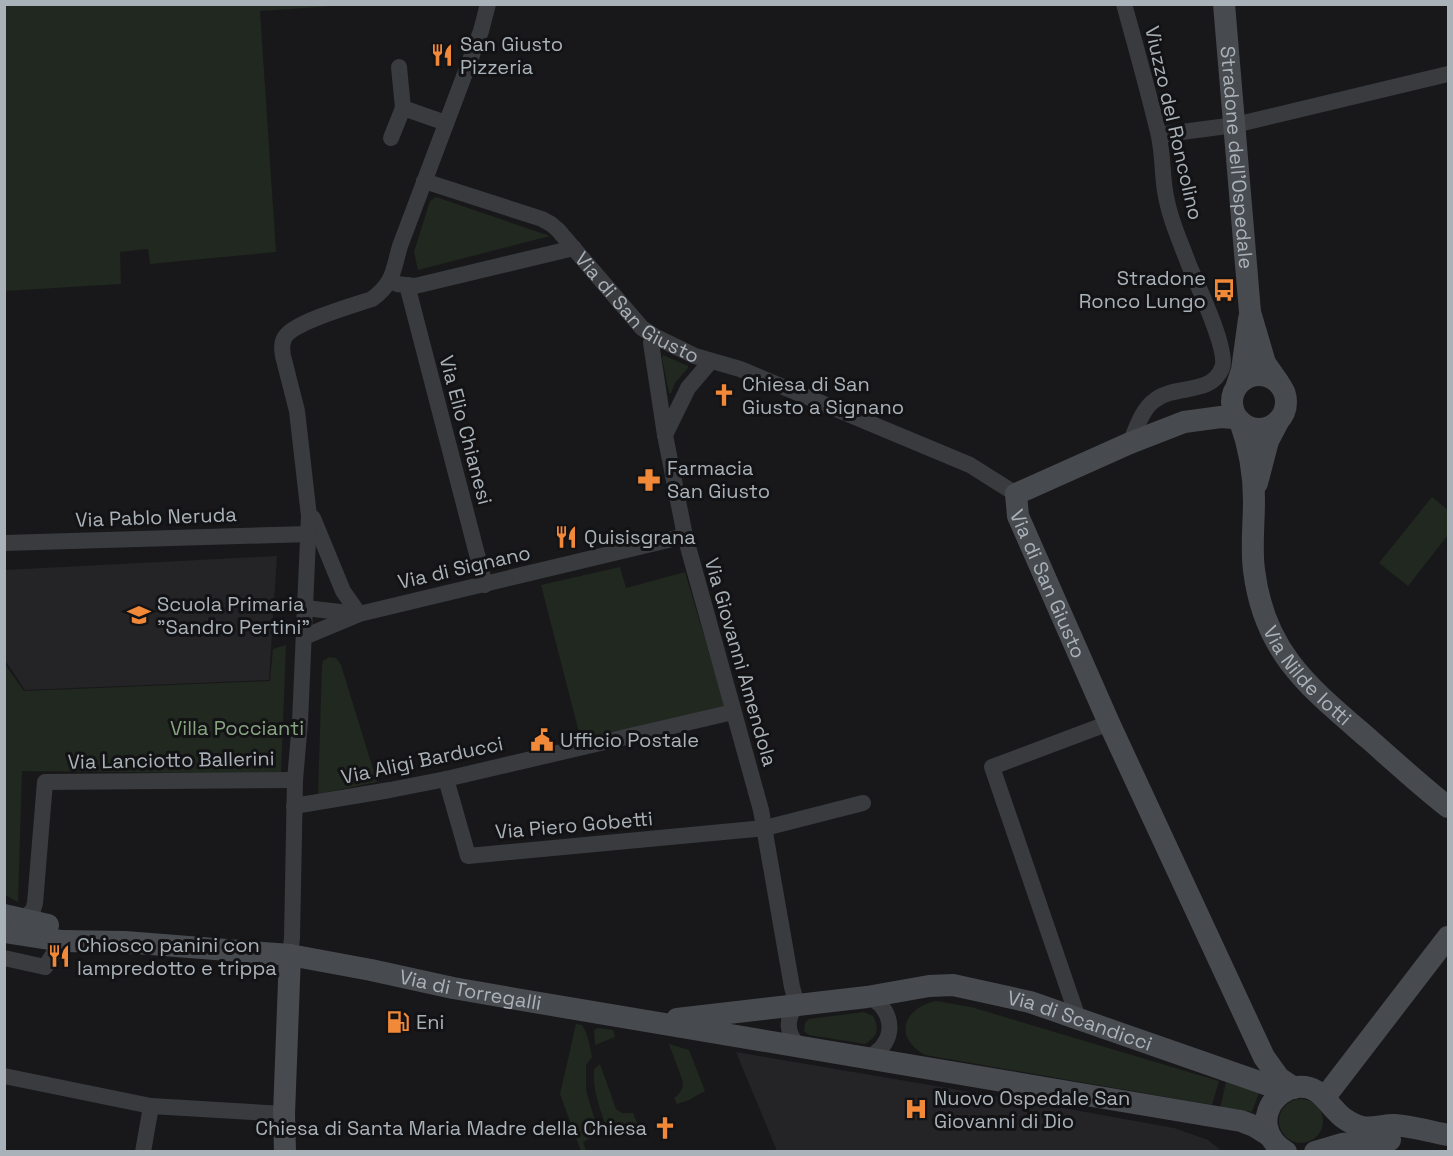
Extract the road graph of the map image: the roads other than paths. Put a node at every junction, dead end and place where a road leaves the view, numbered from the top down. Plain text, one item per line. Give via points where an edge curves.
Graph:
1 (488, 4) edge
2 (1124, 4) edge
3 (1224, 4) edge
4 (399, 68) dead end
5 (1449, 74) edge
6 (403, 108) junction
7 (446, 123) junction
8 (1235, 125) junction
9 (1159, 135) junction
10 (391, 138) dead end
11 (424, 181) junction
12 (574, 248) junction
13 (389, 283) junction
14 (407, 285) junction
15 (1250, 312) junction
16 (648, 332) junction
17 (711, 361) junction
18 (1280, 383) junction
19 (1237, 386) junction
20 (1279, 420) junction
21 (1240, 421) junction
22 (1184, 422) junction
23 (665, 435) junction
24 (1130, 443) junction
25 (1016, 494) junction
26 (1254, 500) junction
27 (308, 504) junction
28 (309, 534) junction
29 (685, 536) junction
30 (4, 543) edge
31 (485, 585) junction
32 (305, 608) junction
33 (359, 614) junction
34 (304, 637) junction
35 (733, 712) junction
36 (1109, 723) junction
37 (446, 778) junction
38 (295, 780) junction
39 (863, 803) dead end
40 (294, 807) junction
41 (1448, 808) edge
42 (765, 828) junction
43 (11, 922) edge
44 (1449, 937) edge
45 (62, 941) junction
46 (125, 942) junction
47 (290, 955) junction
48 (4, 958) edge
49 (867, 997) junction
50 (797, 1005) junction
51 (1078, 1018) junction
52 (652, 1022) junction
53 (800, 1047) junction
54 (867, 1059) junction
55 (4, 1076) edge
56 (1289, 1089) junction
57 (1327, 1101) junction
58 (151, 1106) junction
59 (284, 1114) junction
60 (1270, 1136) junction
61 (1449, 1137) edge
62 (1317, 1151) edge
63 (143, 1152) edge
64 (285, 1152) edge
65 (1286, 1152) edge

1 - 7 street
2 - 9 street, Viuzzo del Roncolino
3 - 8 main road, Stradone dell'Ospedale
4 - 6 street
5 - 8 street
6 - 7 street
6 - 10 street
7 - 11 street
8 - 9 street
8 - 15 main road, Stradone dell'Ospedale
9 - 24 street, Viuzzo del Roncolino via 1170,213 1218,336 1224,363 1207,384 1157,398 1148,407
11 - 12 street, Via di San Giusto via 542,219
11 - 13 street
12 - 14 street
12 - 16 street, Via di San Giusto
13 - 14 street
13 - 27 street via 372,299 311,321 285,336 282,349 297,411
14 - 31 street, Via Elio Chianesi
15 - 18 main road, Stradone dell'Ospedale via 1265,363
15 - 19 main road, Stradone dell'Ospedale
16 - 17 street, Via di San Giusto
16 - 23 street, Via Giovanni Amendola
17 - 23 street via 688,388
17 - 25 street, Via di San Giusto via 740,369 944,454 981,471
18 - 19 main road via 1257,374
18 - 20 main road via 1287,403
19 - 21 main road via 1232,406
19 - 22 main road via 1220,402
20 - 21 main road via 1260,430
20 - 26 main road, Via Nilde Iotti via 1268,441
21 - 22 main road via 1221,417
21 - 26 main road, Via Nilde Iotti
22 - 24 main road
23 - 29 street, Via Giovanni Amendola
24 - 25 main road
25 - 36 main road, Via di San Giusto via 1018,516
26 - 41 main road, Via Nilde Iotti via 1252,542 1256,583 1269,627 1280,647 1314,690
27 - 28 street
27 - 33 street via 343,591
28 - 30 street, Via Pablo Neruda
28 - 32 street
29 - 31 street, Via di Signano
29 - 35 street, Via Giovanni Amendola
31 - 33 street, Via di Signano
32 - 33 street
32 - 34 street
33 - 34 street
34 - 38 street
35 - 37 street, Via Aligi Barducci
35 - 42 street, Via Giovanni Amendola
36 - 51 street via 992,767
36 - 56 main road, Via di San Giusto via 1264,1057
37 - 40 street, Via Aligi Barducci
37 - 42 street, Via Piero Gobetti via 468,856
38 - 40 street
38 - 43 street, Via Lanciotto Ballerini via 45,782 35,903 33,910
39 - 42 street
40 - 47 street
42 - 50 street, Via Giovanni Amendola
43 - 45 main road
43 - 46 main road
44 - 57 main road
45 - 46 main road
45 - 48 street via 45,967
46 - 47 main road, Via di Torregalli
47 - 52 main road, Via di Torregalli
47 - 59 main road
49 - 50 main road, Via di Scandicci
49 - 51 main road, Via di Scandicci via 953,985 1030,1002
49 - 54 street via 883,1008 890,1030 880,1049
50 - 52 main road, Via di Torregalli
50 - 53 street via 788,1028
51 - 56 main road, Via di Scandicci
52 - 53 main road, Via di Torregalli
53 - 54 main road, Via di Torregalli
54 - 60 main road, Via di Torregalli via 1241,1121
55 - 58 street
56 - 57 main road, Via di Scandicci via 1312,1089
56 - 60 main road via 1268,1110
57 - 61 main road, Via di Scandicci via 1339,1114 1361,1127 1396,1125
57 - 62 main road, Via di Scandicci via 1335,1113 1334,1127 1329,1140
58 - 59 street
58 - 63 street
59 - 64 main road
60 - 65 main road
61 - 62 main road, Via di Scandicci via 1342,1144

